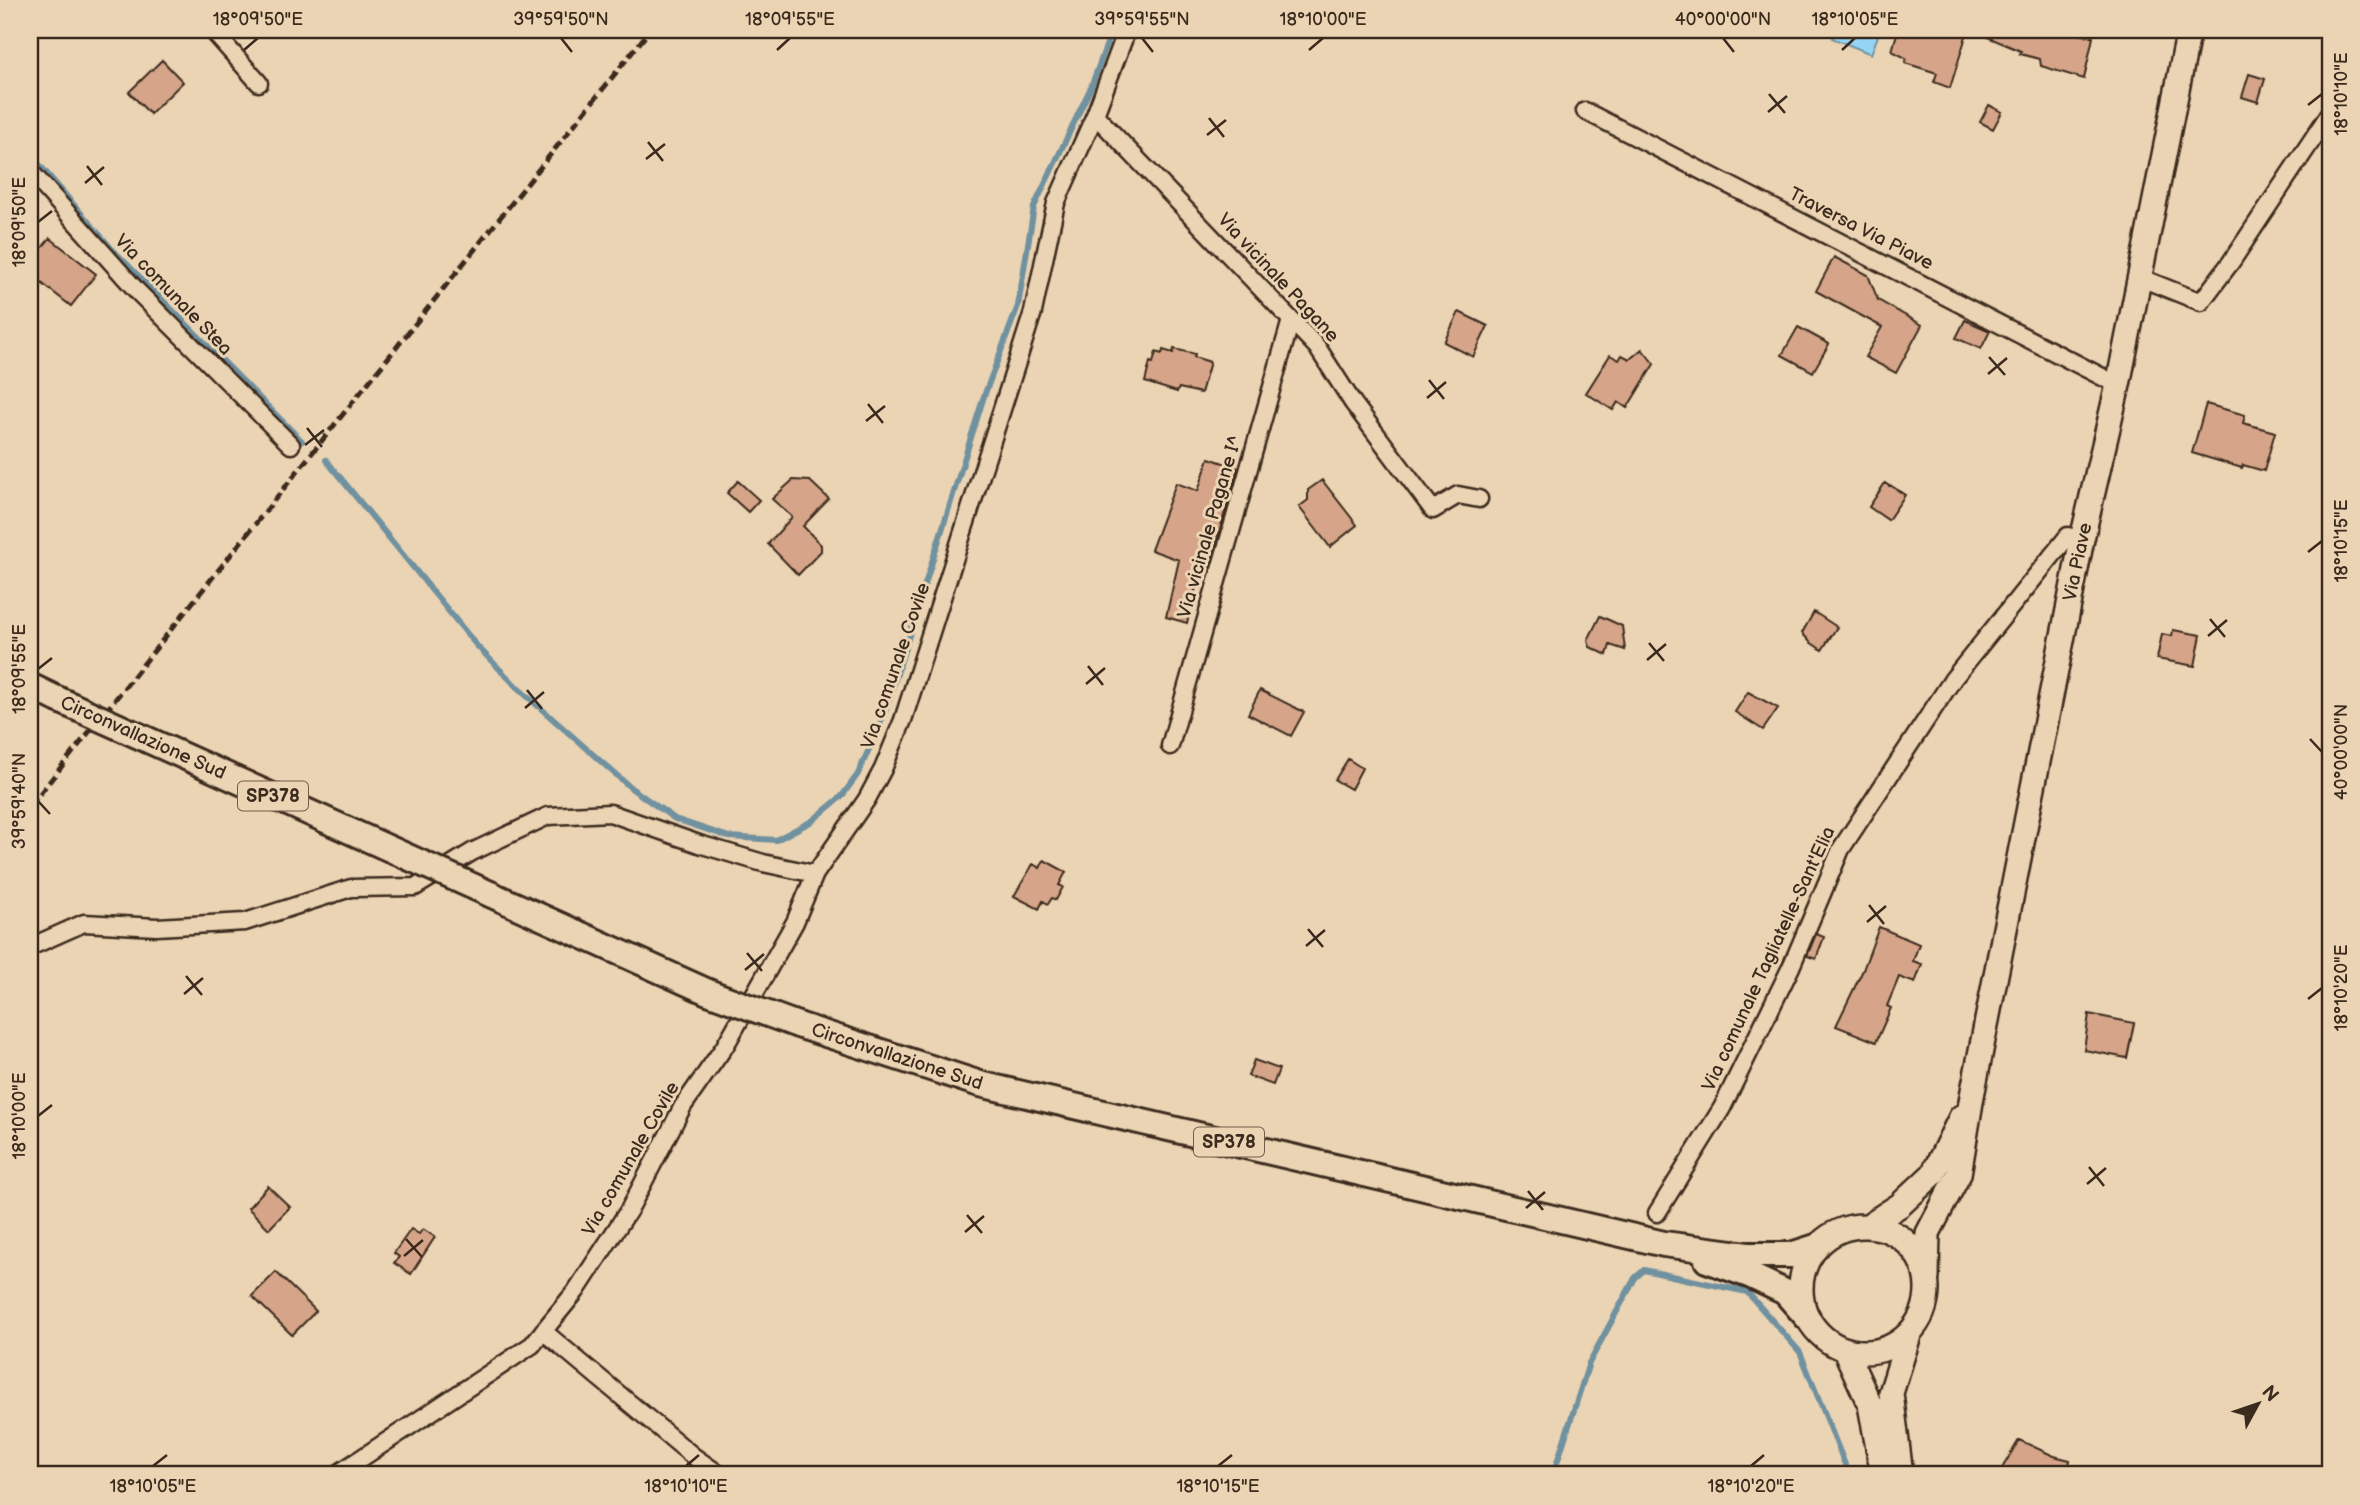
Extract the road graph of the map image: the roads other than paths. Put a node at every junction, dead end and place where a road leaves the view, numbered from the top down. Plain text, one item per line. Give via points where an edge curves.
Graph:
1 (212, 30) edge
2 (1127, 30) edge
3 (2189, 30) edge
4 (259, 83) dead end
5 (1585, 111) dead end
6 (2330, 113) edge
7 (1095, 115) junction
8 (30, 171) edge
9 (2141, 278) junction
10 (1291, 320) junction
11 (2118, 385) junction
12 (291, 445) dead end
13 (1479, 499) dead end
14 (2082, 539) junction
15 (30, 686) edge
16 (1170, 746) dead end
17 (815, 874) junction
18 (30, 947) edge
19 (1972, 1096) junction
20 (1657, 1213) dead end
21 (1868, 1225) junction
22 (1664, 1244) junction
23 (1816, 1247) junction
24 (1927, 1277) junction
25 (1807, 1317) junction
26 (543, 1331) junction
27 (1909, 1335) junction
28 (1845, 1350) junction
29 (336, 1475) edge
30 (720, 1475) edge
31 (1883, 1475) edge
32 (1898, 1475) edge

1 - 4 street
2 - 7 street, Via comunale Covile
3 - 9 street, Via Piave
5 - 11 street, Traversa Via Piave
6 - 9 street via 2200,302
7 - 10 street, Via vicinale Pagane
7 - 17 street, Via comunale Covile via 1056,203 1033,312 903,720 867,799
8 - 12 street, Via comunale Stea via 138,292
9 - 11 street, Via Piave
10 - 13 street, Via vicinale Pagane via 1317,347 1433,510 1458,495
10 - 16 street, Via vicinale Pagane I^
11 - 14 street, Via Piave
14 - 19 street, Via Piave
14 - 20 street, Via comunale Tagliatelle-Sant'Elia via 2068,536 1953,679 1841,849 1791,967 1722,1108
15 - 22 main road, Circonvallazione Sud / SP378, bridge via 708,992 798,1026 980,1084
17 - 18 street via 699,844 610,813 548,816 472,852 415,887 351,888 245,922 157,927 84,923
17 - 26 street, Via comunale Covile via 795,922 725,1046 683,1106 629,1210 576,1291
19 - 21 street, Via Piave via 1933,1174 1900,1205
19 - 24 street, Via Piave via 1959,1174 1928,1233
21 - 23 street, Circonvallazione Sud / SP378 via 1831,1234
21 - 24 street via 1907,1241
22 - 23 main road, Circonvallazione Sud / SP378 via 1748,1255 1791,1255
22 - 25 main road, SP378 via 1785,1292
23 - 25 street via 1801,1280
24 - 27 street via 1923,1314
25 - 28 street, SP378 via 1816,1331
26 - 29 street, Via comunale Covile via 532,1345
26 - 30 street
27 - 28 street via 1879,1351
27 - 32 street via 1891,1393
28 - 31 street via 1870,1405

